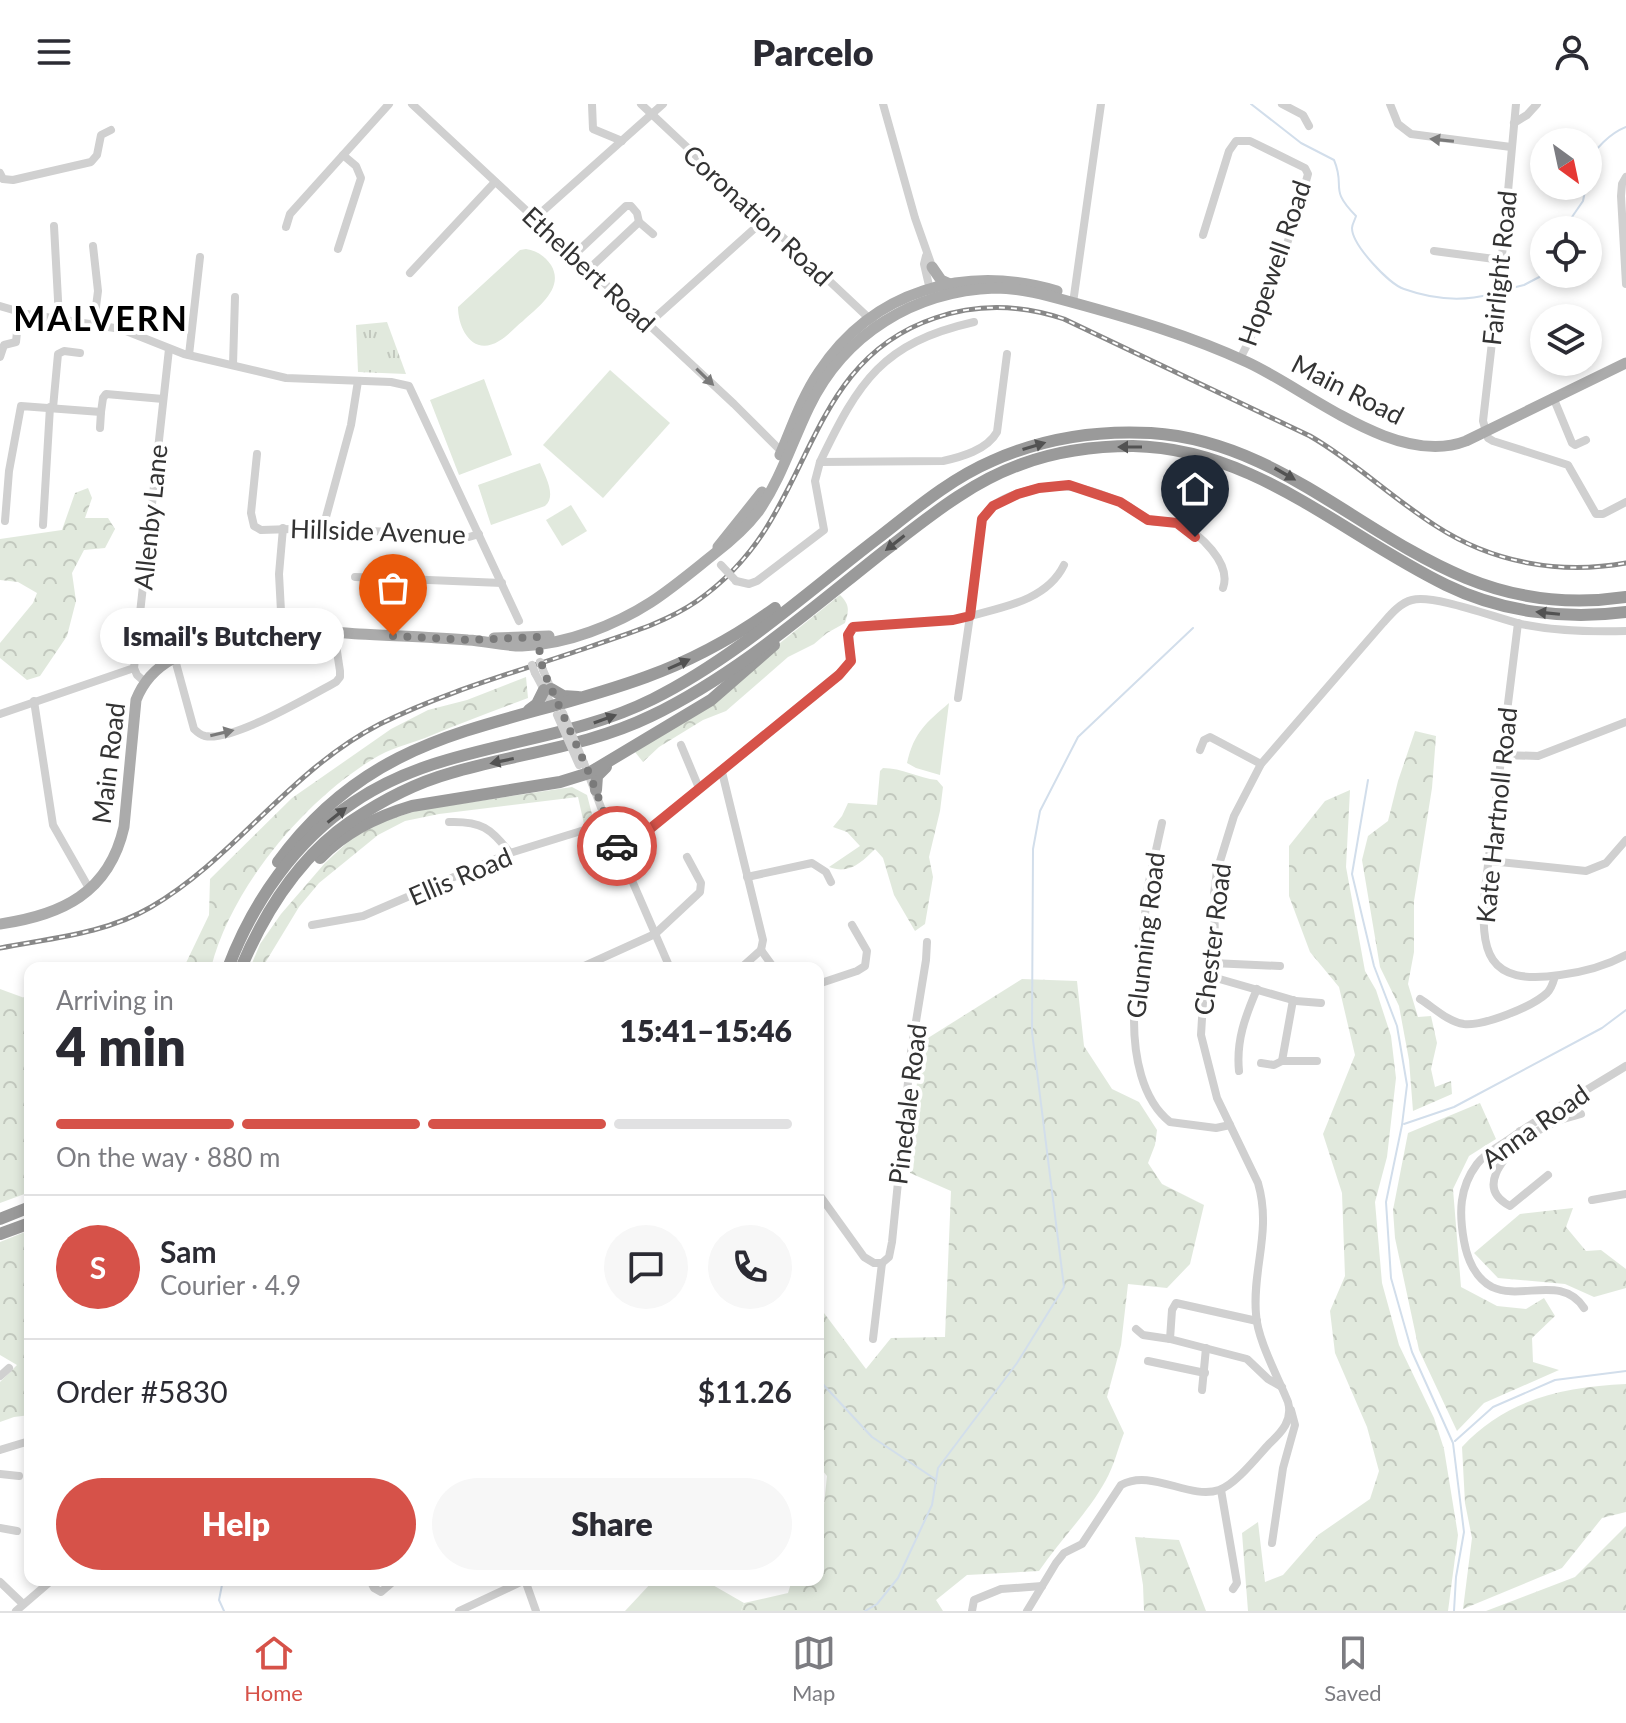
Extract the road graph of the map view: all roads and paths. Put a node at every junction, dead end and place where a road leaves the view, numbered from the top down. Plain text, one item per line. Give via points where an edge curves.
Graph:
1 (389, 104) edge
2 (412, 104) edge
3 (592, 104) edge
4 (641, 104) edge
5 (663, 104) edge
6 (883, 104) edge
7 (1101, 104) edge
8 (1282, 104) edge
9 (1390, 104) edge
10 (1516, 104) edge
11 (1537, 104) edge
12 (652, 115) junction
13 (1514, 123) junction
14 (1309, 126) dead end
15 (111, 130) dead end
16 (622, 141) junction
17 (1511, 147) junction
18 (343, 155) junction
19 (0, 173) edge
20 (1626, 177) edge
21 (495, 182) junction
22 (535, 218) junction
23 (764, 220) junction
24 (639, 222) junction
25 (54, 226) dead end
26 (286, 227) dead end
27 (653, 234) dead end
28 (1203, 235) dead end
29 (93, 246) dead end
30 (338, 249) dead end
31 (1434, 251) dead end
32 (574, 255) junction
33 (200, 257) dead end
34 (1502, 260) junction
35 (929, 261) junction
36 (589, 269) junction
37 (410, 273) dead end
38 (1626, 284) edge
39 (938, 291) junction
40 (235, 297) dead end
41 (1074, 300) junction
42 (0, 307) edge
43 (19, 311) junction
44 (59, 318) junction
45 (94, 322) junction
46 (872, 322) junction
47 (974, 322) dead end
48 (648, 324) junction
49 (169, 349) junction
50 (80, 353) dead end
51 (1007, 354) dead end
52 (189, 355) junction
53 (0, 357) edge
54 (1240, 359) junction
55 (1626, 363) edge
56 (233, 365) junction
57 (358, 381) junction
58 (163, 399) junction
59 (1555, 403) junction
60 (52, 408) junction
61 (101, 412) junction
62 (100, 428) dead end
63 (1485, 432) junction
64 (767, 435) junction
65 (788, 437) junction
66 (1586, 440) dead end
67 (257, 454) dead end
68 (784, 455) junction
69 (990, 461) junction
70 (820, 462) junction
71 (5, 470) edge
72 (1626, 502) edge
73 (5, 521) dead end
74 (43, 525) dead end
75 (283, 528) junction
76 (323, 528) junction
77 (479, 534) junction
78 (712, 556) junction
79 (1064, 565) dead end
80 (355, 577) dead end
81 (502, 583) junction
82 (1223, 588) dead end
83 (1626, 597) edge
84 (814, 607) junction
85 (1626, 612) edge
86 (970, 616) junction
87 (519, 621) dead end
88 (1518, 623) junction
89 (282, 630) junction
90 (1626, 631) edge
91 (334, 632) junction
92 (532, 641) junction
93 (174, 656) junction
94 (134, 668) junction
95 (145, 682) junction
96 (548, 689) junction
97 (583, 697) junction
98 (958, 698) dead end
99 (34, 701) junction
100 (558, 710) junction
101 (0, 714) edge
102 (519, 714) junction
103 (1626, 722) edge
104 (681, 745) dead end
105 (1200, 750) dead end
106 (1501, 755) junction
107 (614, 760) junction
108 (1261, 764) junction
109 (584, 769) junction
110 (722, 772) junction
111 (560, 782) junction
112 (699, 788) junction
113 (592, 790) junction
114 (449, 822) dead end
115 (607, 823) junction
116 (1162, 823) dead end
117 (1626, 840) edge
118 (619, 850) junction
119 (510, 853) junction
120 (687, 857) dead end
121 (1490, 861) junction
122 (747, 877) junction
123 (831, 882) dead end
124 (90, 890) junction
125 (0, 924) edge
126 (261, 924) junction
127 (312, 925) dead end
128 (852, 925) dead end
129 (655, 934) junction
130 (927, 942) dead end
131 (761, 950) junction
132 (1626, 955) edge
133 (228, 962) edge
134 (229, 962) edge
135 (244, 962) edge
136 (593, 962) edge
137 (667, 962) edge
138 (748, 962) edge
139 (770, 962) edge
140 (1212, 963) junction
141 (1280, 966) dead end
142 (1209, 976) junction
143 (1555, 976) junction
144 (824, 982) edge
145 (1257, 989) junction
146 (1420, 999) dead end
147 (1293, 1000) junction
148 (1321, 1003) dead end
149 (1282, 1061) junction
150 (1317, 1061) dead end
151 (1261, 1063) dead end
152 (1626, 1066) edge
153 (1239, 1071) dead end
154 (1581, 1114) dead end
155 (1230, 1125) junction
156 (1522, 1135) junction
157 (1548, 1175) dead end
158 (1626, 1194) edge
159 (1592, 1200) dead end
160 (824, 1201) edge
161 (24, 1209) edge
162 (0, 1219) edge
163 (24, 1225) edge
164 (0, 1234) edge
165 (882, 1263) junction
166 (1584, 1308) dead end
167 (1257, 1321) junction
168 (1136, 1329) dead end
169 (873, 1339) dead end
170 (1170, 1339) junction
171 (1206, 1348) junction
172 (1148, 1361) dead end
173 (9, 1368) dead end
174 (1205, 1373) junction
175 (0, 1376) edge
176 (1282, 1387) junction
177 (1202, 1390) dead end
178 (1290, 1409) junction
179 (24, 1443) edge
180 (0, 1450) edge
181 (0, 1474) edge
182 (19, 1476) dead end
183 (1221, 1490) junction
184 (0, 1528) edge
185 (17, 1531) dead end
186 (1272, 1543) dead end
187 (0, 1582) edge
188 (45, 1586) edge
189 (512, 1586) edge
190 (527, 1586) edge
191 (1042, 1586) junction
192 (1233, 1589) dead end
193 (23, 1604) junction
194 (16, 1611) edge
195 (459, 1611) edge
196 (536, 1611) edge
197 (972, 1611) edge
198 (1027, 1611) edge

1 - 18 street
2 - 21 street, Ethelbert Road
3 - 16 street via 593,129
4 - 12 street, Coronation Road
5 - 12 street
6 - 35 street
7 - 41 street
8 - 14 street via 1303,115
17 -> 9 street via 1411,134 1398,124
10 - 13 street, Fairlight Road
11 - 13 street
12 - 16 street
12 - 23 street, Coronation Road
13 - 17 street, Fairlight Road
15 - 19 street via 101,135 91,162 13,180
16 - 22 street
17 - 34 street, Fairlight Road
18 - 26 street via 290,214
18 - 30 street via 361,178
20 - 38 street via 1621,196
21 - 22 street, Ethelbert Road
21 - 37 street
22 - 32 street, Ethelbert Road
23 - 46 street, Coronation Road
23 - 48 street
24 - 27 street
24 - 32 street via 634,207 626,206
24 - 36 street
25 - 44 street
28 - 54 street, Hopewell Road via 1236,141 1250,141 1305,168 1308,174 1264,306
29 - 45 street via 98,291
31 - 34 street
32 - 36 street, Ethelbert Road
33 - 52 street
34 - 63 street, Fairlight Road
35 - 39 main road via 941,280
35 - 39 street via 924,264
36 - 48 street, Ethelbert Road
39 - 41 main road, Main Road via 999,279
39 - 46 main road, Main Road
40 - 56 street
41 - 54 main road, Main Road
42 - 43 street
43 - 44 street
43 - 53 street via 16,342 4,345
44 - 45 street
45 - 49 street
46 - 65 main road, Main Road via 842,342 817,373
46 - 68 main road, Main Road via 824,379
47 - 70 street via 920,339 878,368 854,396
48 -> 64 street, Ethelbert Road
49 - 52 street
49 - 58 street, Allenby Lane
50 - 60 street via 58,354
51 - 70 street via 997,432 975,450 943,461
52 - 56 street
54 - 63 main road, Main Road via 1402,442 1450,447
55 - 59 main road, Main Road via 1564,391
56 - 57 street via 286,378
57 - 76 street
57 - 77 street via 409,386
58 - 61 street via 106,394
58 - 94 street, Allenby Lane
59 - 63 main road, Main Road
59 - 66 street via 1572,443
60 - 61 street
60 - 71 street via 20,408
60 - 74 street
61 - 62 street
63 - 72 street via 1493,441 1568,465 1596,514
64 - 65 street
64 - 68 street, Ethelbert Road
65 - 68 main road, Main Road
67 - 75 street, Hillside Avenue via 253,522 261,530
68 - 78 main road, Main Road via 759,511
69 -> 83 highway via 1095,433 1190,438 1271,466 1443,568 1490,587 1570,601
97 -> 69 highway via 664,671 736,634 933,490
134 -> 69 highway via 274,880 305,842 351,804 430,764 582,728 672,689 730,653 950,484
70 - 78 street, bridge via 815,481 824,530 749,584 736,581
71 - 73 street
75 - 76 street, Hillside Avenue
75 - 89 street
76 - 77 street, Hillside Avenue
77 - 81 street
78 - 92 main road, Main Road via 648,606 603,627
79 - 86 street via 1049,585 1023,601
80 - 81 street
81 - 87 street
82 - 86 street via 1216,554 1177,523 1151,521 1097,493 1055,486 1018,494 985,514
85 -> 84 highway via 1550,614 1456,590 1247,472 1179,451 1134,446 1052,455 979,484
84 - 107 highway via 711,700
84 -> 126 highway via 711,684 626,728 558,750 452,772 374,807 326,840
86 - 98 street
86 - 110 street via 853,627 848,635 850,664
88 - 90 street, Chester Road
88 - 106 street, Kate Hartnoll Road
88 - 108 street, Chester Road via 1431,600 1404,603
89 - 91 main road, Main Road
89 - 93 main road, Main Road
91 - 92 main road, Main Road
93 -> 91 street via 190,721 206,736 253,724 336,682 340,677
92 - 96 street
93 - 95 main road, Main Road
94 - 95 street
94 - 99 street
95 - 124 main road, Main Road via 134,707 120,845
96 - 97 highway
96 - 100 street
96 - 102 highway via 537,704
97 - 100 highway
99 - 101 street
99 - 124 street via 53,825
100 - 102 highway
100 - 109 street, bridge
102 - 133 highway via 407,752 332,800 278,861 247,913
103 - 106 street via 1538,756
104 - 112 street
105 - 108 street via 1210,737
106 - 121 street, Kate Hartnoll Road
107 - 109 highway
107 - 113 highway via 597,776
108 - 140 street, Chester Road via 1238,806 1221,855
109 - 111 highway
109 - 113 street
110 - 112 street
110 - 122 street
111 - 113 highway
111 - 126 highway via 412,806 368,823 327,851
112 - 118 street
113 - 115 street
114 - 119 street via 485,827
115 - 118 street
115 - 119 street, Ellis Road
116 - 155 street, Glunning Road via 1148,886 1134,1020 1140,1065 1150,1096 1170,1122
117 - 121 street via 1607,862 1586,871
118 - 129 street
119 - 127 street, Ellis Road via 363,916
120 - 129 street via 702,886
121 - 143 street, Kate Hartnoll Road via 1483,927 1488,951 1509,974
122 - 123 street via 812,863
122 - 131 street
124 - 125 main road, Main Road via 48,914
126 - 135 highway
128 - 144 street via 867,951 865,966
129 - 136 street
129 - 137 street
130 - 165 street, Pinedale Road via 892,1242
131 - 138 street
131 - 139 street
132 - 143 street, Kate Hartnoll Road via 1594,970
140 - 141 street
140 - 142 street, Chester Road
142 - 145 street
142 - 155 street, Chester Road via 1201,1035
143 - 146 street via 1545,995 1479,1022 1460,1023
145 - 147 street
145 - 153 street via 1239,1041
147 - 148 street
147 - 149 street
149 - 150 street
149 - 151 street
152 - 156 street, Anna Road
154 - 156 street
155 - 167 street, Chester Road via 1262,1198
156 - 157 street via 1494,1176 1493,1191 1510,1206
156 - 166 street, Anna Road via 1481,1159 1466,1184 1460,1210 1465,1248 1475,1271 1494,1288 1564,1292
158 - 159 street
160 - 165 street via 864,1257
161 - 162 highway
163 - 164 highway
165 - 169 street, Pinedale Road
167 - 170 street via 1176,1303
167 - 176 street, Chester Road
168 - 170 street
170 - 171 street
171 - 174 street
171 - 176 street via 1247,1359
172 - 174 street
173 - 175 street
174 - 177 street
176 - 178 street, Chester Road
178 - 183 street via 1282,1431
178 - 186 street via 1295,1425
179 - 180 street
181 - 182 street
183 - 191 street via 1131,1480 1116,1490 1082,1544 1064,1553
183 - 192 street via 1237,1583
184 - 185 street
187 - 193 street
188 - 193 street
189 - 195 street
190 - 196 street
191 - 197 street via 995,1591 974,1600
191 - 198 street
193 - 194 street

